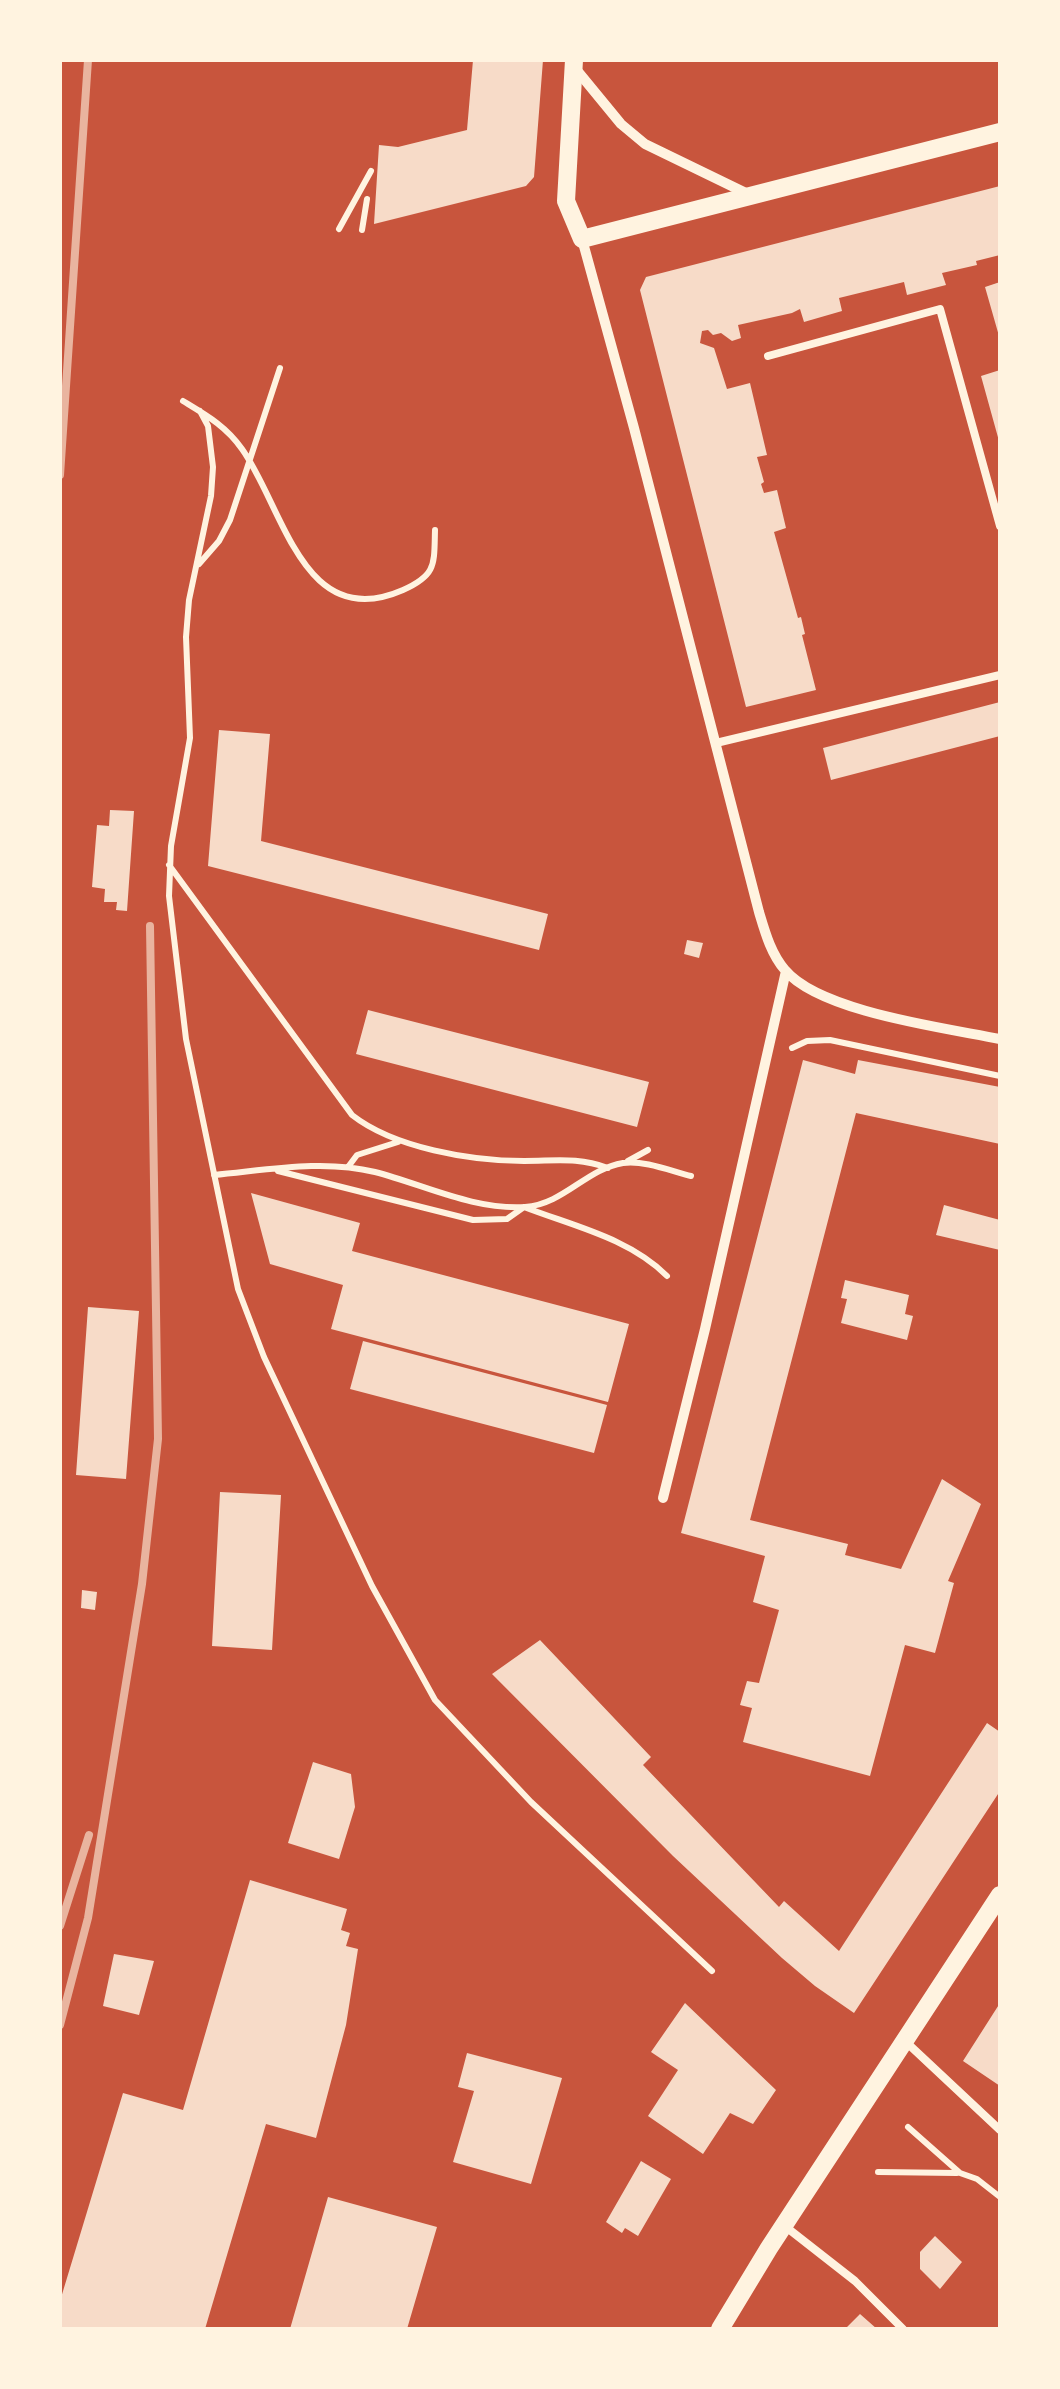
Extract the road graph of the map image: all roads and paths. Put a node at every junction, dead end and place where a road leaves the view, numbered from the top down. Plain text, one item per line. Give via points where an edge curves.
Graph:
1 (574, 63) edge
2 (1000, 132) edge
3 (371, 171) dead end
4 (754, 196) junction
5 (367, 199) dead end
6 (340, 229) dead end
7 (362, 230) dead end
8 (582, 239) junction
9 (768, 356) dead end
10 (280, 368) dead end
11 (183, 400) dead end
12 (200, 411) junction
13 (250, 463) junction
14 (1000, 526) edge
15 (435, 530) dead end
16 (197, 566) junction
17 (1000, 674) edge
18 (716, 743) junction
19 (168, 864) junction
20 (786, 971) junction
21 (1000, 1039) edge
22 (788, 1053) dead end
23 (1000, 1076) edge
24 (400, 1142) junction
25 (648, 1150) dead end
26 (624, 1163) junction
27 (347, 1168) junction
28 (608, 1168) junction
29 (272, 1170) junction
30 (214, 1175) junction
31 (691, 1176) dead end
32 (524, 1207) junction
33 (667, 1276) dead end
34 (663, 1498) dead end
35 (1000, 1894) edge
36 (712, 1971) dead end
37 (905, 2040) junction
38 (908, 2127) dead end
39 (1000, 2130) edge
40 (878, 2172) dead end
41 (960, 2173) junction
42 (1000, 2197) edge
43 (784, 2226) junction
44 (720, 2329) edge
45 (904, 2329) edge

1 - 4 street via 645,144
1 - 8 street via 566,201
2 - 4 street
3 - 6 path
4 - 8 street
5 - 7 path
8 - 18 street
9 - 14 lane via 940,309
10 - 13 path
11 - 12 path
12 - 13 path via 225,428
12 - 16 path via 214,458
13 - 15 path via 304,562 334,595 386,598 420,582 434,564
13 - 16 path via 224,530
16 - 19 path via 186,638 188,762
17 - 18 lane
18 - 20 street via 759,912
19 - 24 path via 352,1116
19 - 30 path via 186,1040
20 - 21 street via 856,1008
20 - 34 street
22 - 23 path via 808,1040 830,1040
24 - 27 path via 357,1155
24 - 28 path via 475,1158 582,1159
25 - 26 path
26 - 28 path
26 - 31 path
27 - 29 path
27 - 32 path via 476,1202
28 - 32 path via 551,1202
29 - 30 path
29 - 32 path via 473,1220 507,1219
30 - 36 path via 238,1289 264,1357 372,1586 435,1700 531,1802
32 - 33 path via 624,1244
35 - 37 street
37 - 39 lane
37 - 43 street
38 - 41 path
40 - 41 path
41 - 42 path
43 - 44 street
43 - 45 lane

